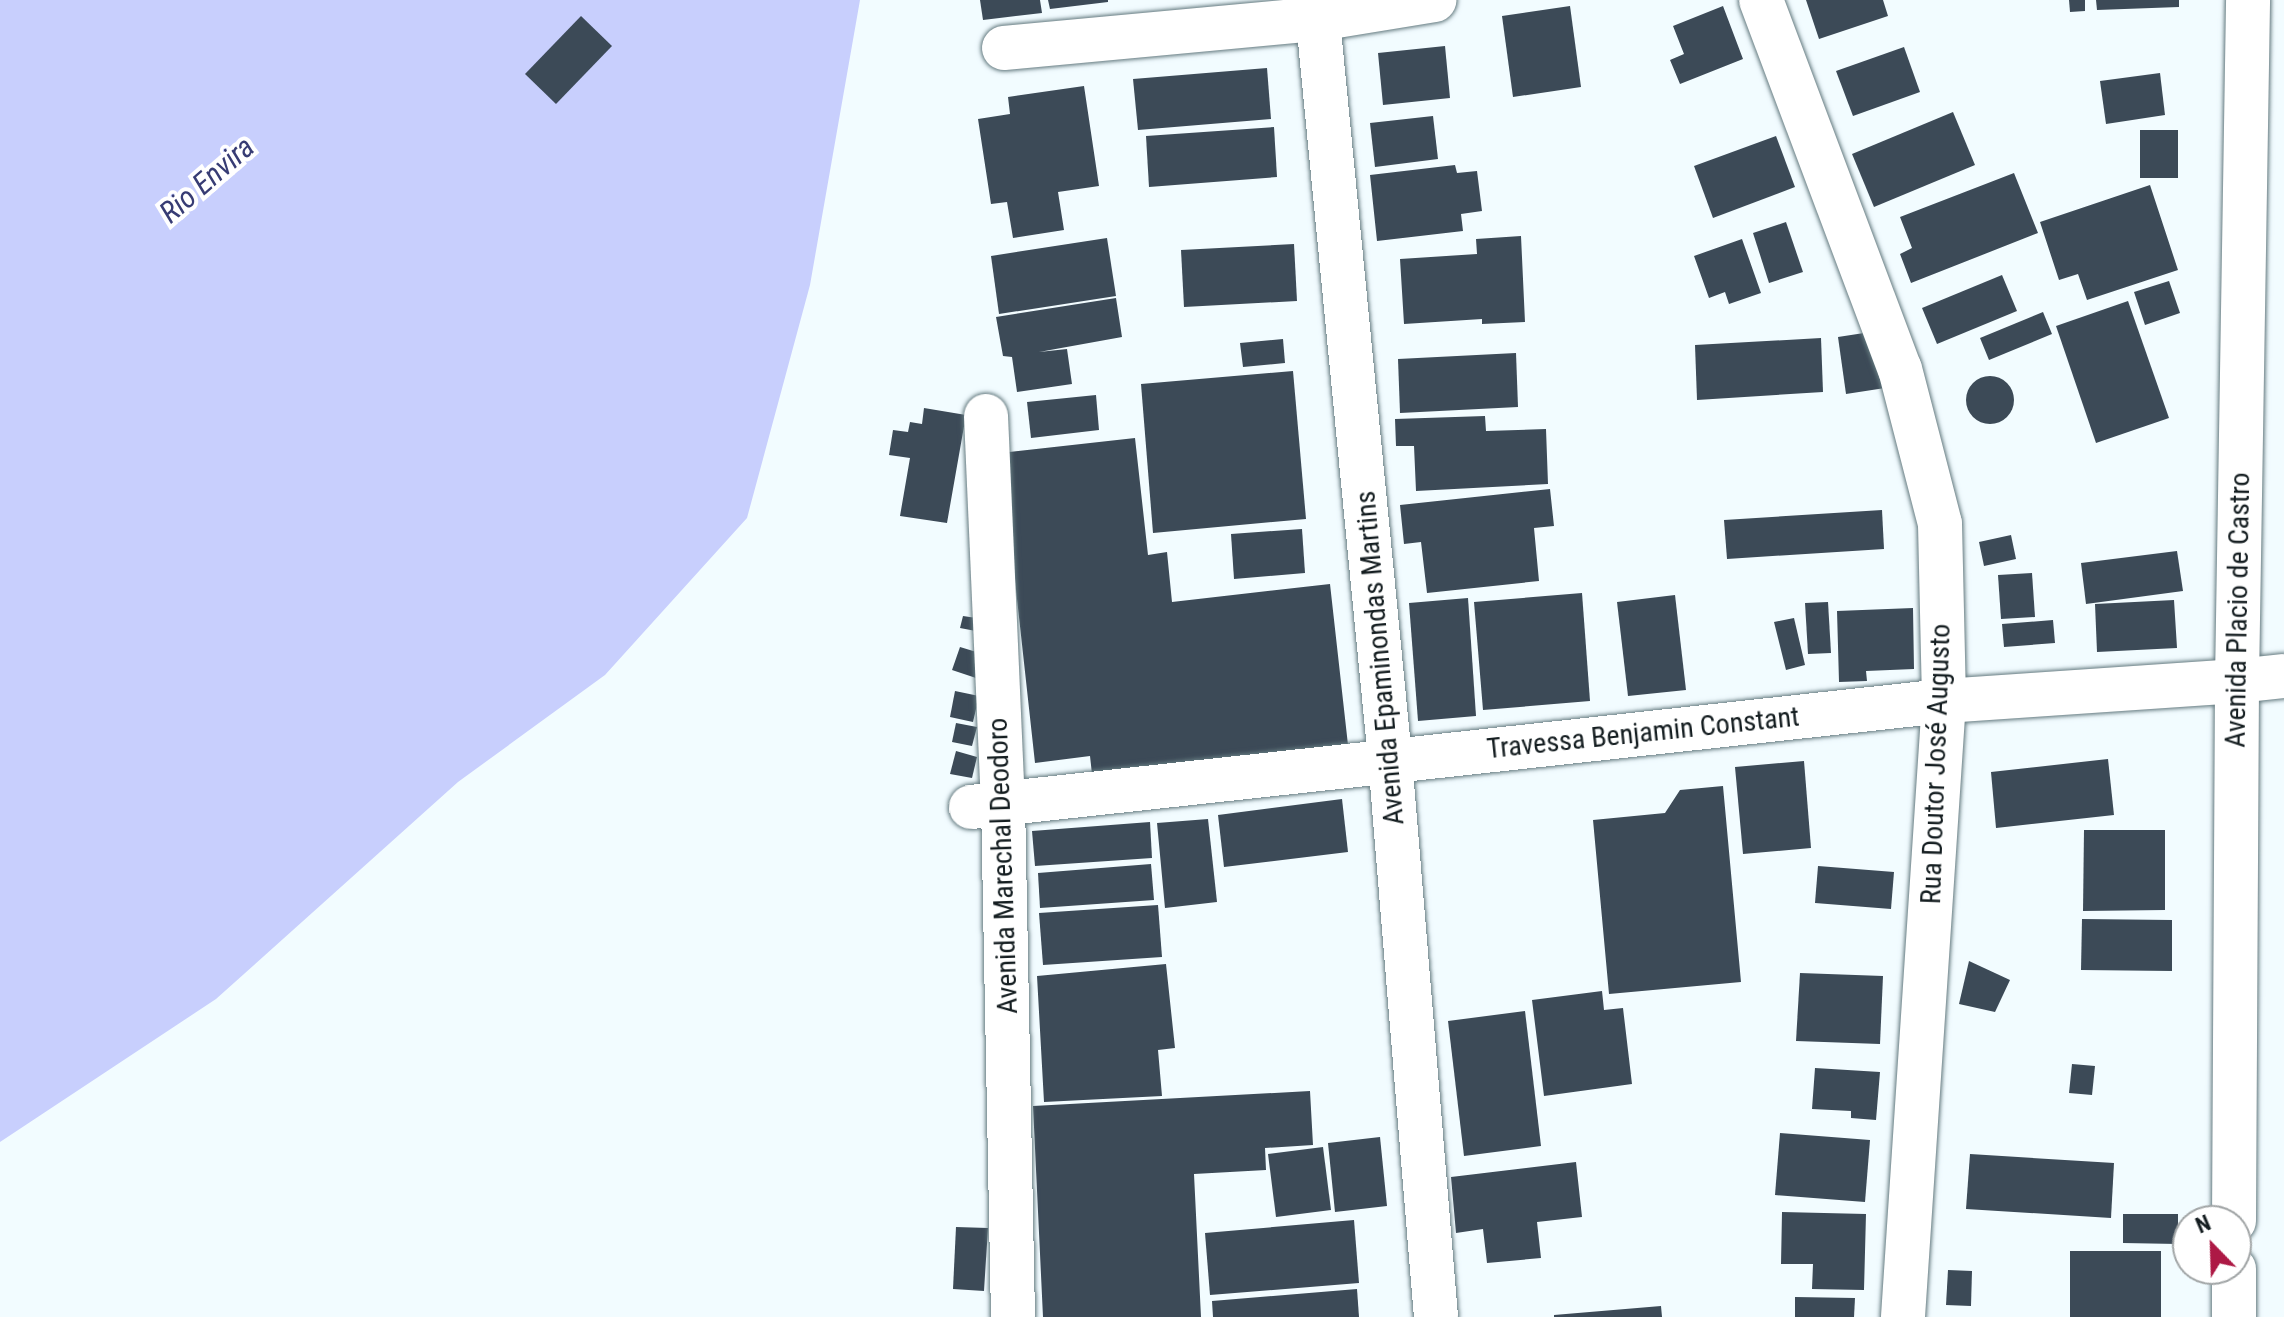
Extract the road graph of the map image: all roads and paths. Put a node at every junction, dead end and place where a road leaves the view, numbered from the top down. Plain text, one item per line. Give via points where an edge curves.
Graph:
1 (1434, 0) edge
2 (1761, 0) edge
3 (2248, 0) edge
4 (1317, 10) edge
5 (1004, 48) dead end
6 (986, 416) dead end
7 (2284, 676) edge
8 (2237, 681) junction
9 (1944, 701) junction
10 (1390, 759) junction
11 (987, 804) junction
12 (2234, 1205) edge
13 (2234, 1285) edge
14 (1013, 1317) edge
15 (1436, 1317) edge
16 (1903, 1317) edge
17 (2234, 1317) edge

1 - 4 street
2 - 9 street, Rua Doutor José Augusto via 1900,369 1940,524
3 - 8 street, Avenida Placio de Castro
4 - 5 street
4 - 10 street, Avenida Epaminondas Martins
6 - 11 street, Avenida Marechal Deodoro
7 - 8 street, Travessa Benjamin Constant
8 - 9 street, Travessa Benjamin Constant
8 - 12 street, Avenida Placio de Castro
9 - 10 street, Travessa Benjamin Constant
9 - 16 street, Rua Doutor José Augusto
10 - 11 street, Travessa Benjamin Constant
10 - 15 street, Avenida Epaminondas Martins
11 - 14 street, Avenida Marechal Deodoro
13 - 17 street

